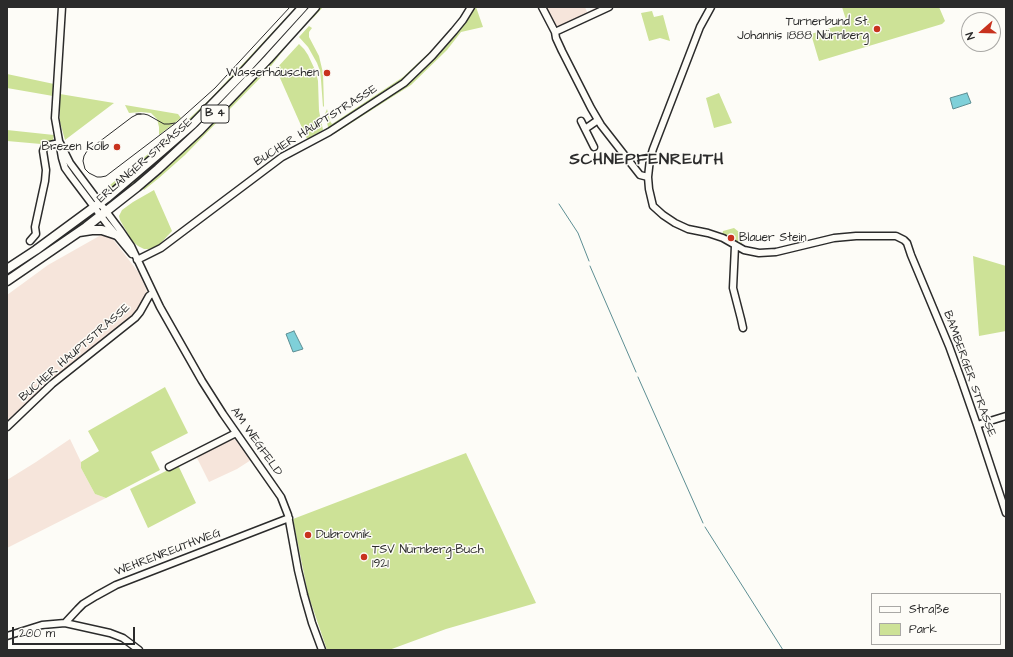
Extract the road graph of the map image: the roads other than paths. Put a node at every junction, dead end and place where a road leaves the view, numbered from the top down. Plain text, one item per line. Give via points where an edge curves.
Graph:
1 (62, 7) edge
2 (303, 7) edge
3 (315, 7) edge
4 (471, 7) edge
5 (542, 7) edge
6 (609, 7) edge
7 (711, 7) edge
8 (555, 32) junction
9 (598, 120) junction
10 (581, 121) dead end
11 (585, 129) junction
12 (60, 143) junction
13 (594, 147) dead end
14 (648, 177) junction
15 (97, 205) junction
16 (103, 213) junction
17 (79, 232) junction
18 (117, 235) junction
19 (30, 241) dead end
20 (735, 246) junction
21 (137, 260) junction
22 (7, 269) edge
23 (7, 281) edge
24 (153, 293) junction
25 (742, 328) dead end
26 (1006, 416) edge
27 (977, 425) junction
28 (7, 426) edge
29 (236, 433) junction
30 (169, 467) dead end
31 (1006, 513) edge
32 (289, 518) junction
33 (65, 624) junction
34 (7, 636) edge
35 (139, 650) edge
36 (322, 650) edge

1 - 12 street via 56,112
2 - 15 main road, ERLANGER STRASSE / B 4 via 193,124
3 - 16 main road, ERLANGER STRASSE / B 4 via 200,130 158,169
4 - 21 street, BUCHER HAUPTSTRASSE via 432,56 404,82 329,132 282,157 161,248
5 - 8 street
6 - 8 street
7 - 14 street via 700,26 660,129 651,154
8 - 9 street via 583,94
9 - 11 street
9 - 14 street via 640,176
10 - 11 street
11 - 13 street
12 - 15 street
12 - 19 street via 45,146 43,151 45,181 35,227 36,234
14 - 20 street via 653,206 663,215 688,229 723,238
15 - 16 street
15 - 22 main road, ERLANGER STRASSE / B 4
16 - 17 main road, ERLANGER STRASSE / B 4
16 - 18 street, AM WEGFELD
16 - 21 street, AM WEGFELD via 131,246
17 - 18 main road, B 4 via 102,230
17 - 23 main road, ERLANGER STRASSE / B 4
18 - 21 street, AM WEGFELD
20 - 25 street via 733,288
20 - 27 street, BAMBERGER STRASSE via 758,253 776,252 834,238 900,238 907,244 949,346
21 - 24 street, AM WEGFELD
24 - 28 street, BUCHER HAUPTSTRASSE via 135,318 52,384
24 - 29 street, AM WEGFELD via 200,378
26 - 27 street
27 - 31 street, BAMBERGER STRASSE
29 - 30 street
29 - 32 street, AM WEGFELD via 278,492
32 - 33 street, WEHRENREUTHWEG via 116,585 83,604
32 - 36 street, AM WEGFELD via 303,591
33 - 34 street via 42,625
33 - 35 street via 110,633 123,638

